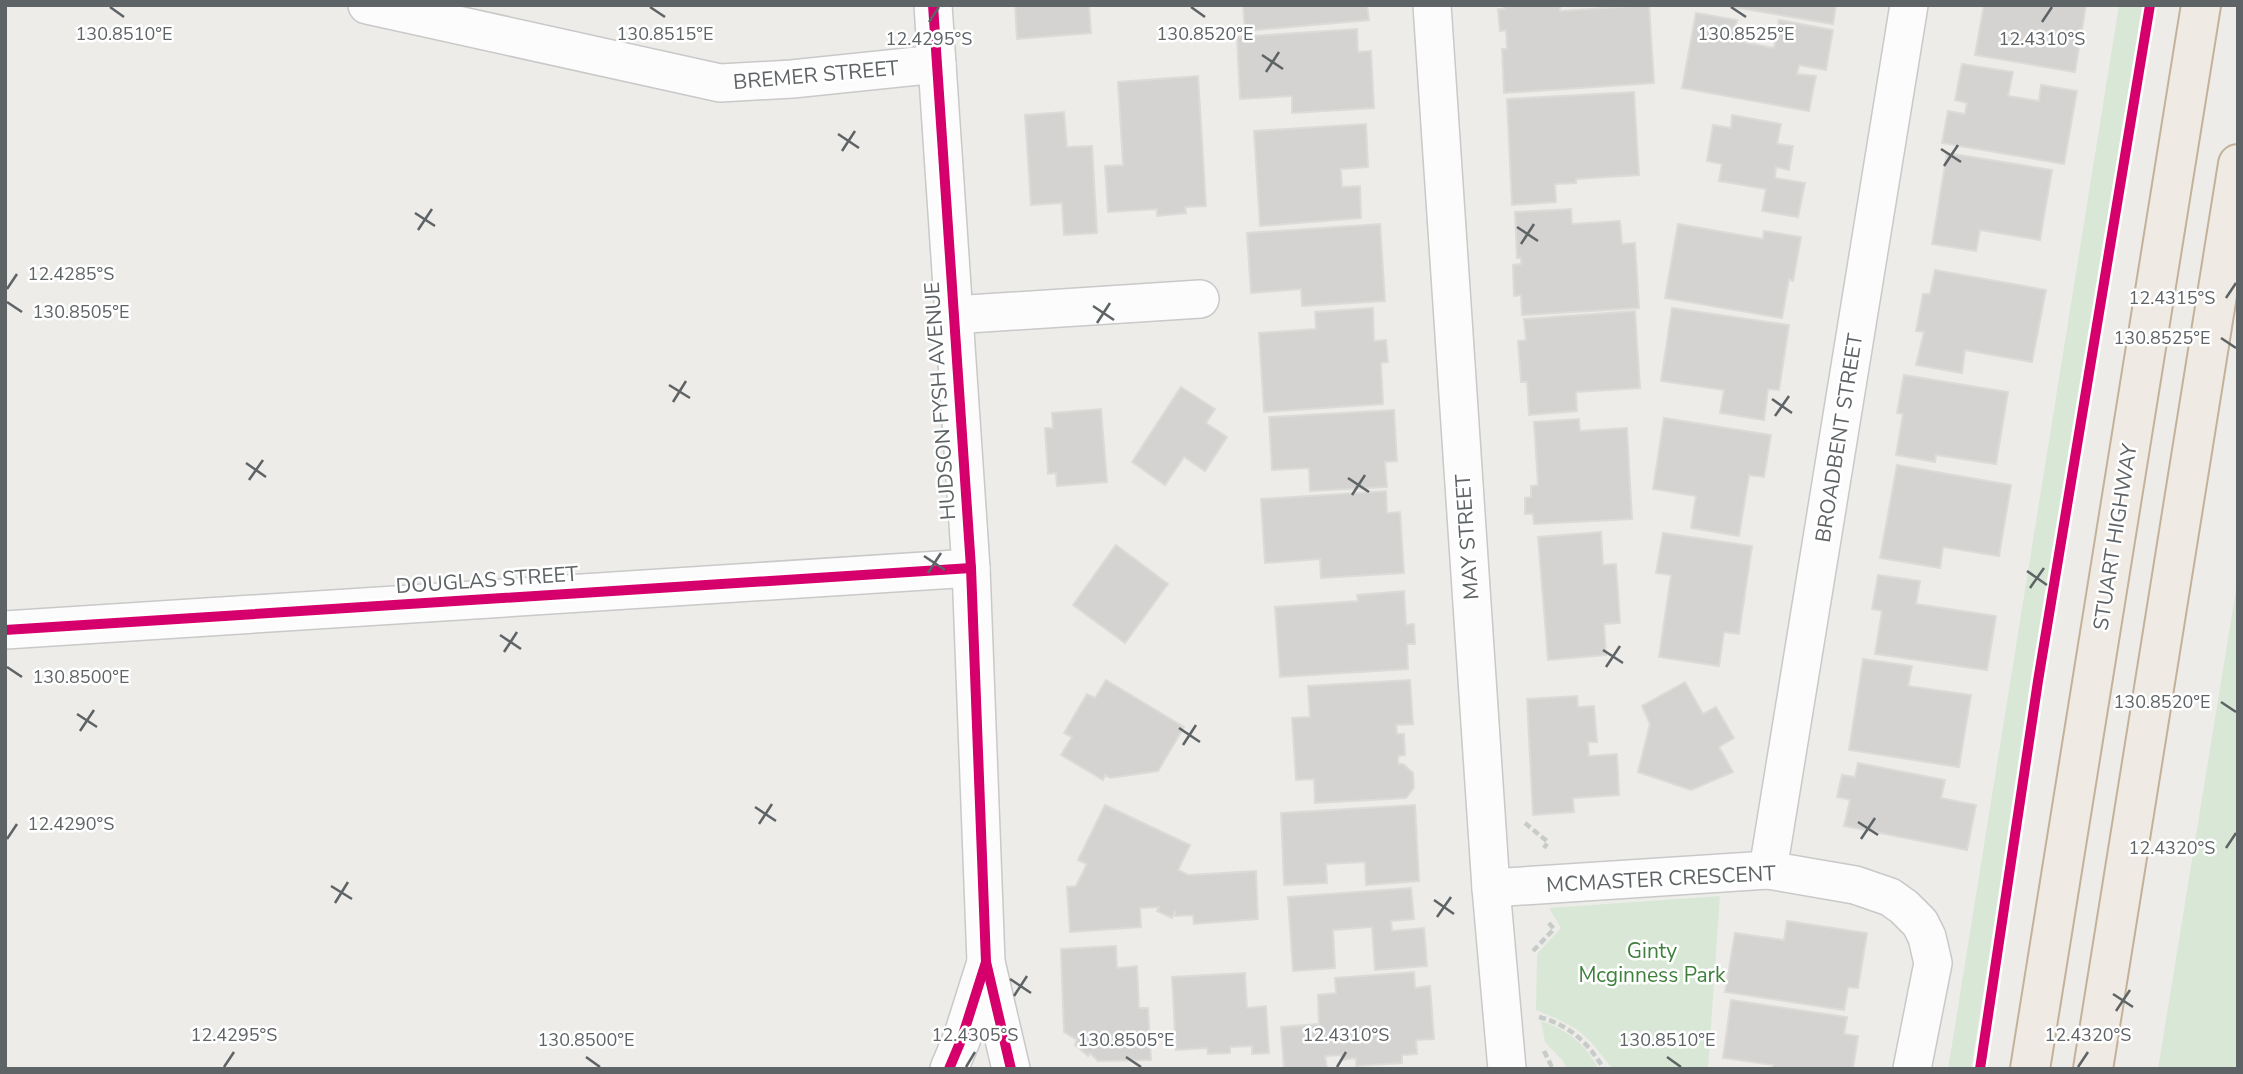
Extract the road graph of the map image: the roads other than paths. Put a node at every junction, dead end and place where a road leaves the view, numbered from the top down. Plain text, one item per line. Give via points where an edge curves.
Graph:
1 (367, 5) edge
2 (933, 5) edge
3 (1432, 5) edge
4 (1909, 5) edge
5 (2201, 5) edge
6 (937, 64) junction
7 (2238, 164) edge
8 (1200, 299) dead end
9 (953, 315) junction
10 (971, 568) junction
11 (5, 629) edge
12 (1768, 870) junction
13 (1491, 888) junction
14 (986, 962) junction
15 (949, 1069) edge
16 (1011, 1069) edge
17 (1507, 1069) edge
18 (1912, 1069) edge
19 (2030, 1069) edge
20 (2093, 1069) edge

1 - 6 street, BREMER STREET via 720,83
2 - 6 street, HUDSON FYSH AVENUE
3 - 13 street, MAY STREET
4 - 12 street, BROADBENT STREET
5 - 19 highway, STUART HIGHWAY
6 - 9 street, HUDSON FYSH AVENUE
7 - 20 highway
8 - 9 street
9 - 10 street, HUDSON FYSH AVENUE
10 - 11 street, DOUGLAS STREET
10 - 14 street, HUDSON FYSH AVENUE
12 - 13 street, MCMASTER CRESCENT
12 - 18 street, MCMASTER CRESCENT via 1855,885 1890,897 1920,923 1933,963
13 - 17 street, MAY STREET
14 - 15 street
14 - 16 street

